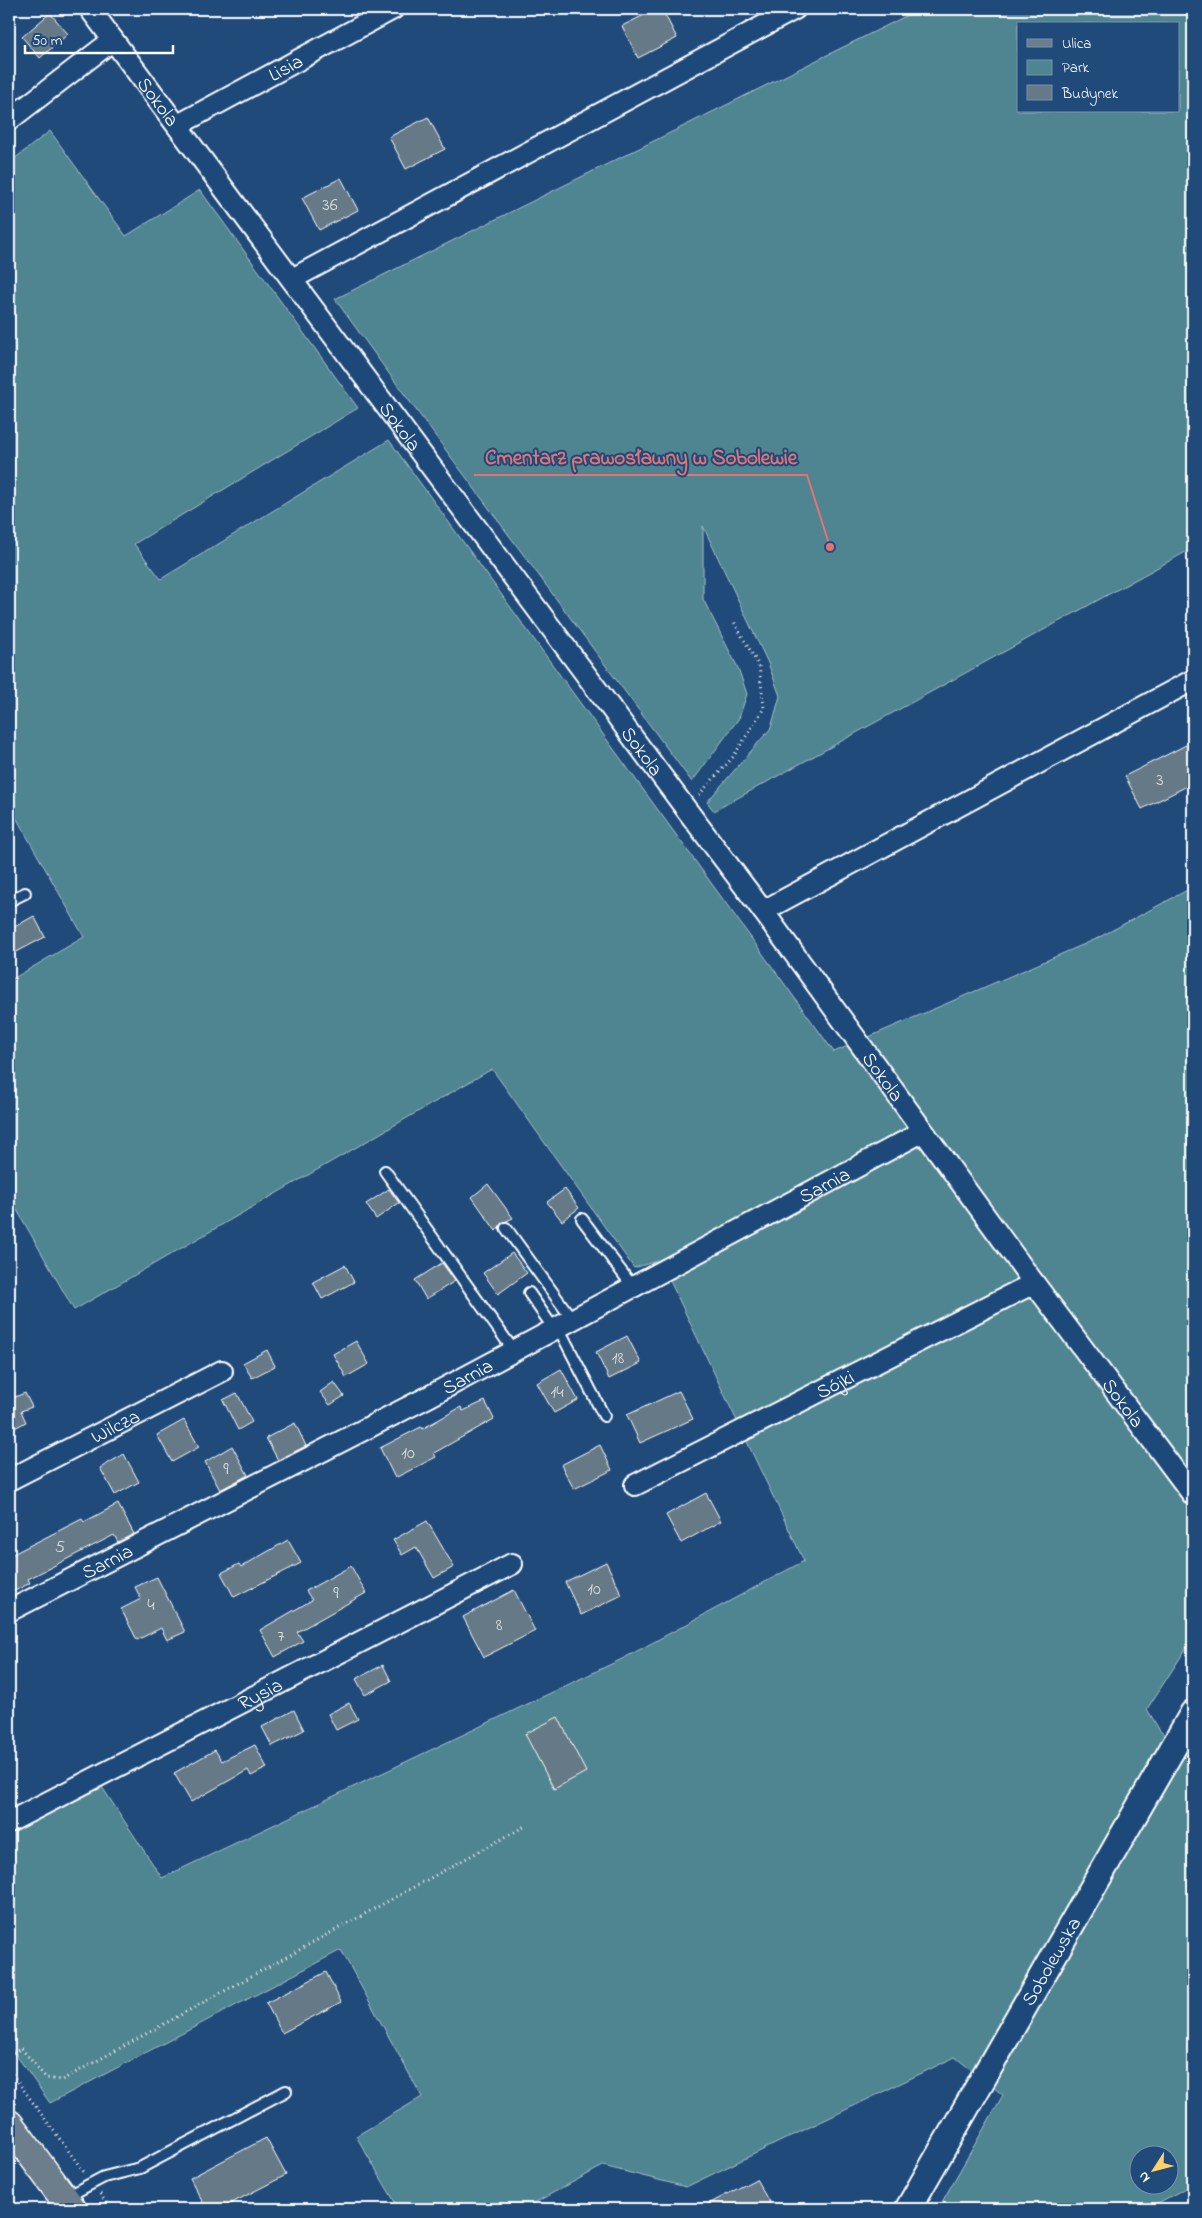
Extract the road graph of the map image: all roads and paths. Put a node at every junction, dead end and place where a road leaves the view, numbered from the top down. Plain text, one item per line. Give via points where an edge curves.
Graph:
1 (90, 9) edge
2 (393, 9) edge
3 (795, 9) edge
4 (113, 40) junction
5 (9, 120) edge
6 (178, 125) junction
7 (292, 279) junction
8 (734, 622) dead end
9 (1193, 680) edge
10 (686, 809) junction
11 (25, 893) dead end
12 (9, 900) edge
13 (764, 911) junction
14 (922, 1132) junction
15 (385, 1171) dead end
16 (582, 1219) dead end
17 (506, 1228) dead end
18 (1034, 1283) junction
19 (633, 1287) junction
20 (530, 1293) dead end
21 (561, 1325) junction
22 (514, 1351) junction
23 (222, 1371) dead end
24 (604, 1416) dead end
25 (9, 1480) edge
26 (635, 1485) dead end
27 (1193, 1495) edge
28 (512, 1564) dead end
29 (9, 1611) edge
30 (1190, 1724) edge
31 (9, 1822) edge
32 (527, 1825) dead end
33 (9, 2056) edge
34 (9, 2070) edge
35 (286, 2091) dead end
36 (9, 2124) edge
37 (92, 2183) junction
38 (68, 2204) edge
39 (111, 2209) edge
40 (908, 2209) edge

1 - 4 street, Sokola
2 - 6 street, Lisia
3 - 7 street
4 - 5 street
4 - 6 street, Sokola
6 - 7 street, Sokola
7 - 10 street, Sokola
8 - 10 path via 759,666 764,708 733,757
9 - 13 street
10 - 13 street, Sokola
11 - 12 lane
13 - 14 street, Sokola
14 - 18 street, Sokola
14 - 19 street, Sarnia
15 - 22 lane
16 - 19 lane
17 - 21 lane
18 - 26 street, Sójki
18 - 27 street, Sokola
19 - 21 street, Sarnia
20 - 21 lane
21 - 22 street, Sarnia
21 - 24 lane
22 - 29 street, Sarnia
23 - 25 street, Wilcza
28 - 31 street, Rysia
30 - 40 street, Sobolewska
32 - 33 path via 62,2080 46,2078 21,2048
34 - 37 path
35 - 37 lane via 140,2168
36 - 38 main road
37 - 38 lane
37 - 39 path

